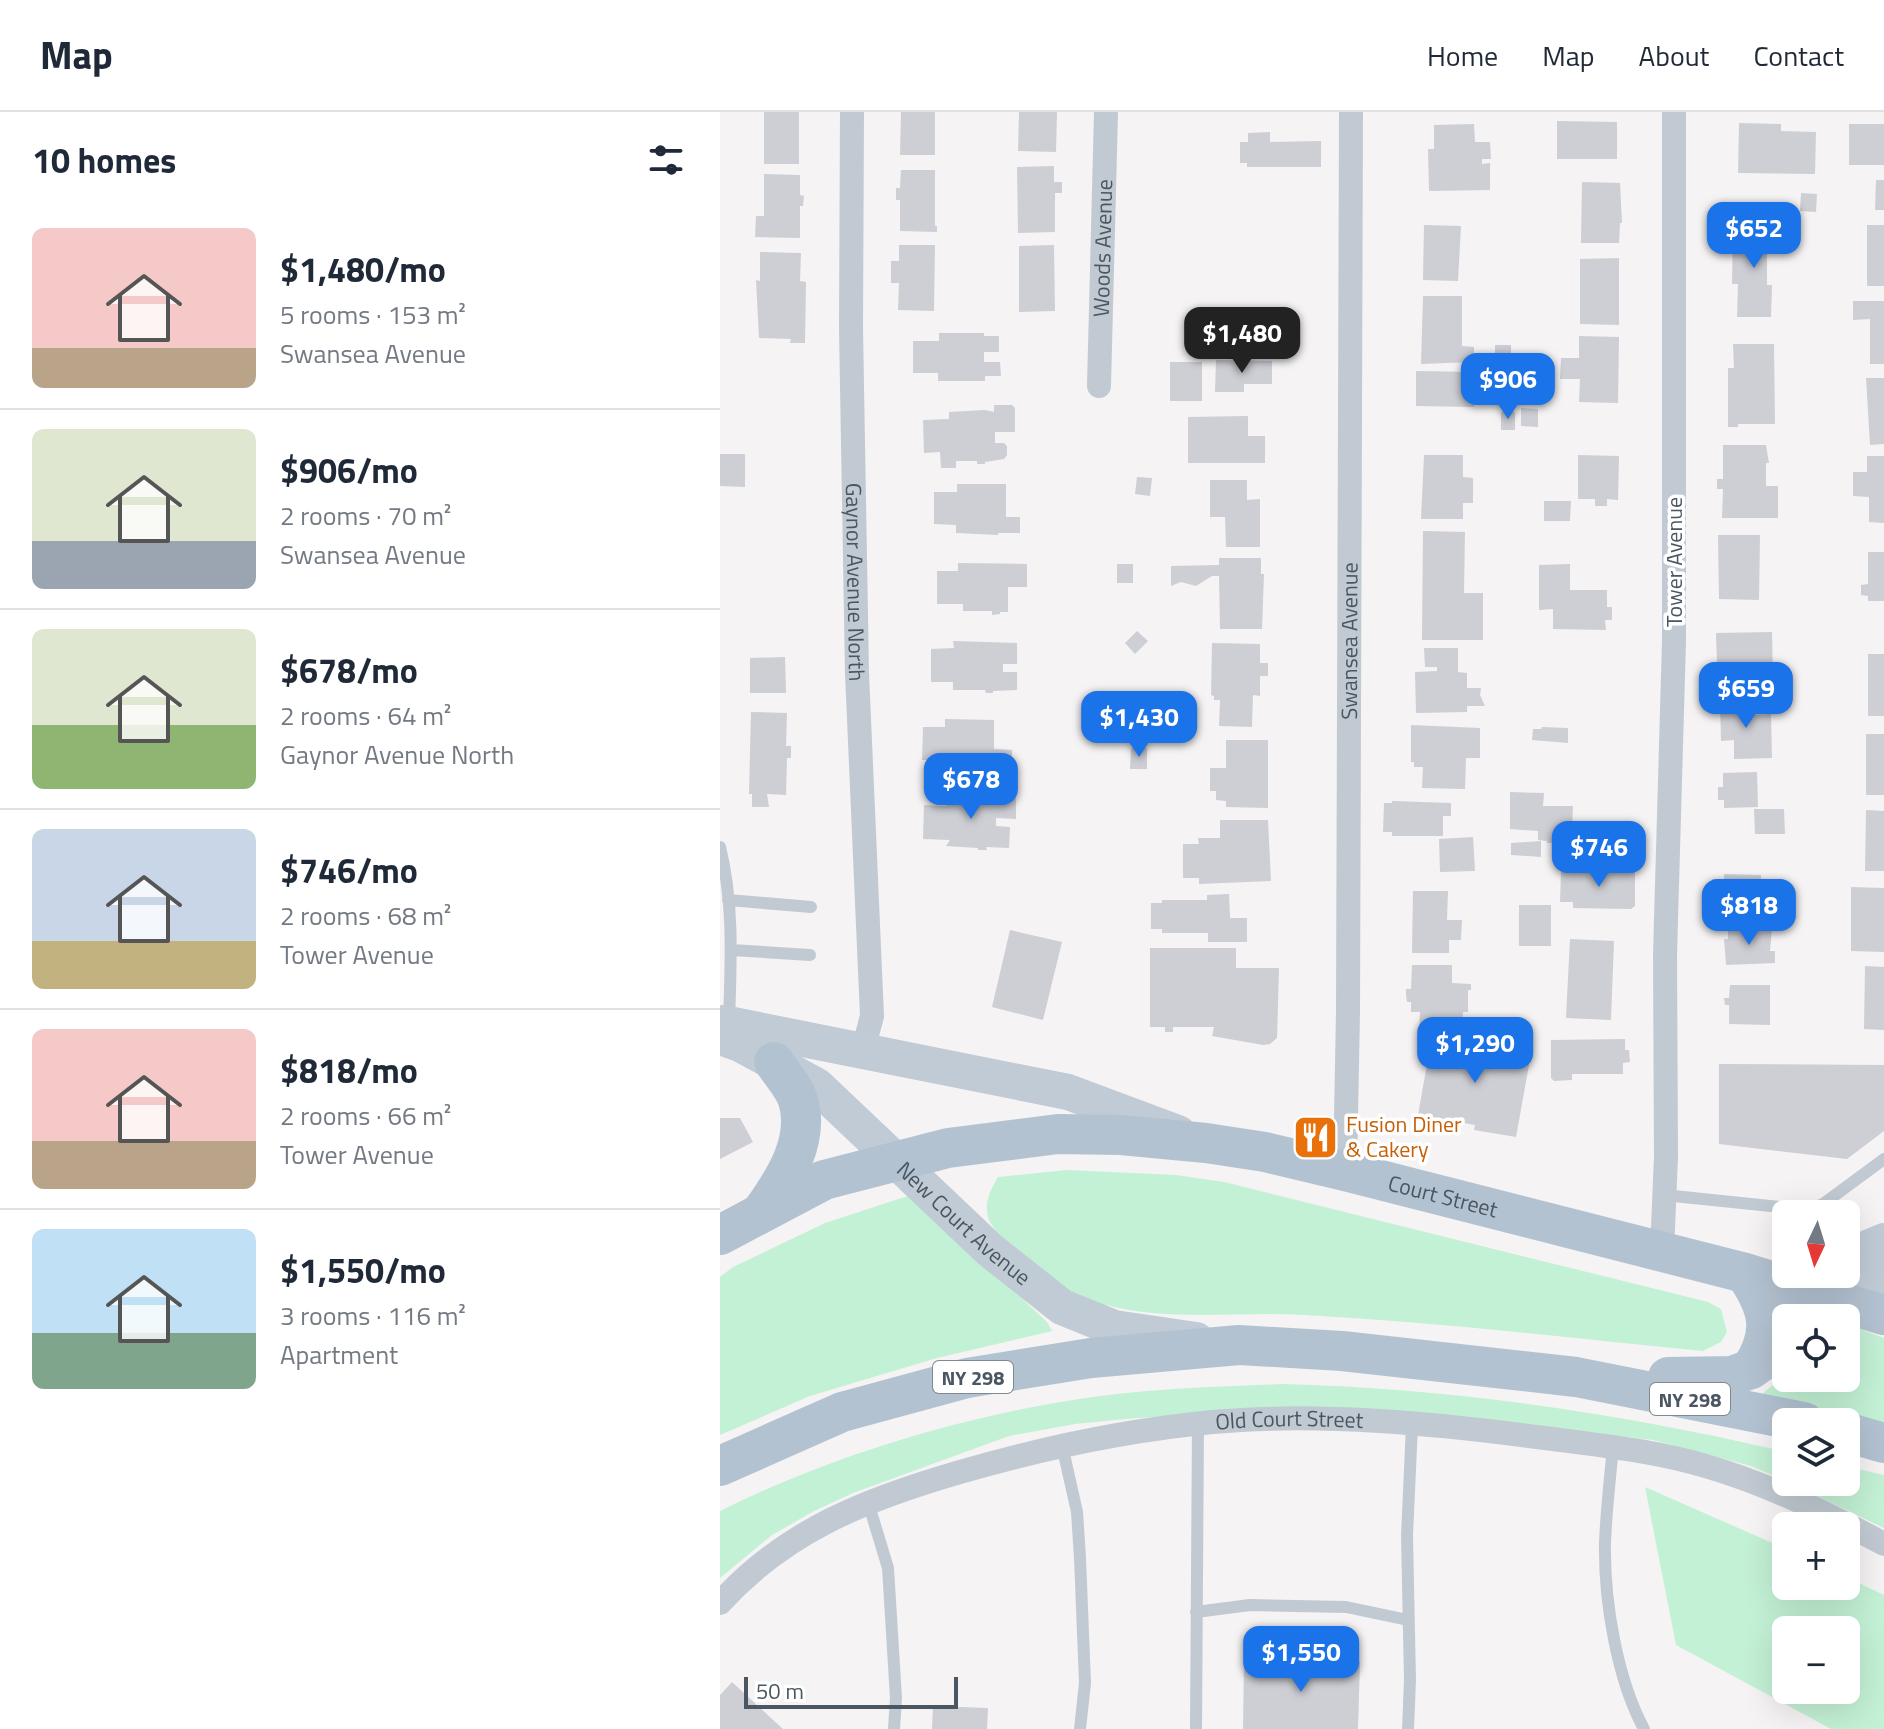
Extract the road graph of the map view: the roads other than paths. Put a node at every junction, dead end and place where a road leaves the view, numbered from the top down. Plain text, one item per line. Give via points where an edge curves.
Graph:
1 (852, 112) edge
2 (1106, 112) edge
3 (1351, 112) edge
4 (1674, 112) edge
5 (1099, 386) dead end
6 (720, 847) edge
7 (728, 900) junction
8 (811, 907) dead end
9 (732, 950) junction
10 (810, 955) dead end
11 (723, 1028) edge
12 (863, 1050) junction
13 (774, 1062) junction
14 (1206, 1143) junction
15 (1884, 1159) edge
16 (898, 1161) junction
17 (1345, 1171) junction
18 (1664, 1195) junction
19 (763, 1210) junction
20 (720, 1235) edge
21 (1884, 1241) edge
22 (1860, 1251) edge
23 (1662, 1252) junction
24 (1772, 1271) edge
25 (1884, 1272) edge
26 (1745, 1273) junction
27 (1832, 1304) edge
28 (1860, 1304) edge
29 (1239, 1345) junction
30 (1772, 1355) edge
31 (1751, 1369) junction
32 (1576, 1377) junction
33 (1772, 1416) edge
34 (1198, 1424) junction
35 (1412, 1425) junction
36 (1860, 1436) edge
37 (1884, 1443) edge
38 (1062, 1445) junction
39 (1613, 1447) junction
40 (720, 1466) edge
41 (868, 1502) junction
42 (1884, 1544) edge
43 (720, 1603) edge
44 (1196, 1612) junction
45 (1408, 1620) junction
46 (894, 1729) edge
47 (1080, 1729) edge
48 (1196, 1729) edge
49 (1408, 1729) edge
50 (1644, 1729) edge

1 - 12 street, Gaynor Avenue North via 857,658 872,1001
2 - 5 street, Woods Avenue
3 - 17 street, Swansea Avenue
4 - 18 street, Tower Avenue via 1674,626
6 - 7 lane
7 - 8 lane
7 - 9 lane
9 - 10 lane
9 - 11 lane
11 - 12 main road
11 - 13 main road, New Court Avenue
12 - 14 main road via 1068,1092
13 - 16 main road, New Court Avenue via 817,1086
13 - 19 main road via 798,1099 800,1133 788,1176
14 - 16 main road, Court Street via 1058,1134 948,1148
14 - 17 main road, Court Street
15 - 18 lane via 1809,1210
16 - 19 main road, Court Street via 824,1180
16 - 29 main road, New Court Avenue via 990,1250 1062,1307 1114,1328
17 - 23 main road, Court Street
18 - 23 street, Tower Avenue
19 - 20 main road, Court Street
21 - 22 main road
23 - 26 main road, Court Street
24 - 26 main road
25 - 28 main road
26 - 27 main road, Court Street
26 - 31 main road via 1761,1303 1767,1334
29 - 32 main road, NY 298
29 - 40 main road, NY 298 via 1091,1358 967,1378 842,1412
30 - 31 main road
31 - 32 main road via 1712,1378
32 - 33 main road, NY 298
34 - 35 street, Old Court Street via 1304,1419
34 - 38 street, Old Court Street
34 - 44 lane
35 - 39 street, Old Court Street
35 - 45 lane
36 - 37 main road
38 - 41 street, Old Court Street
38 - 47 lane via 1079,1543 1085,1683
39 - 42 street, Old Court Street via 1709,1467 1771,1489
39 - 50 lane via 1605,1546 1613,1634 1633,1709
41 - 43 street, Old Court Street via 791,1540
41 - 46 lane via 888,1568
44 - 45 lane via 1250,1605 1346,1607
44 - 48 lane
45 - 49 lane

